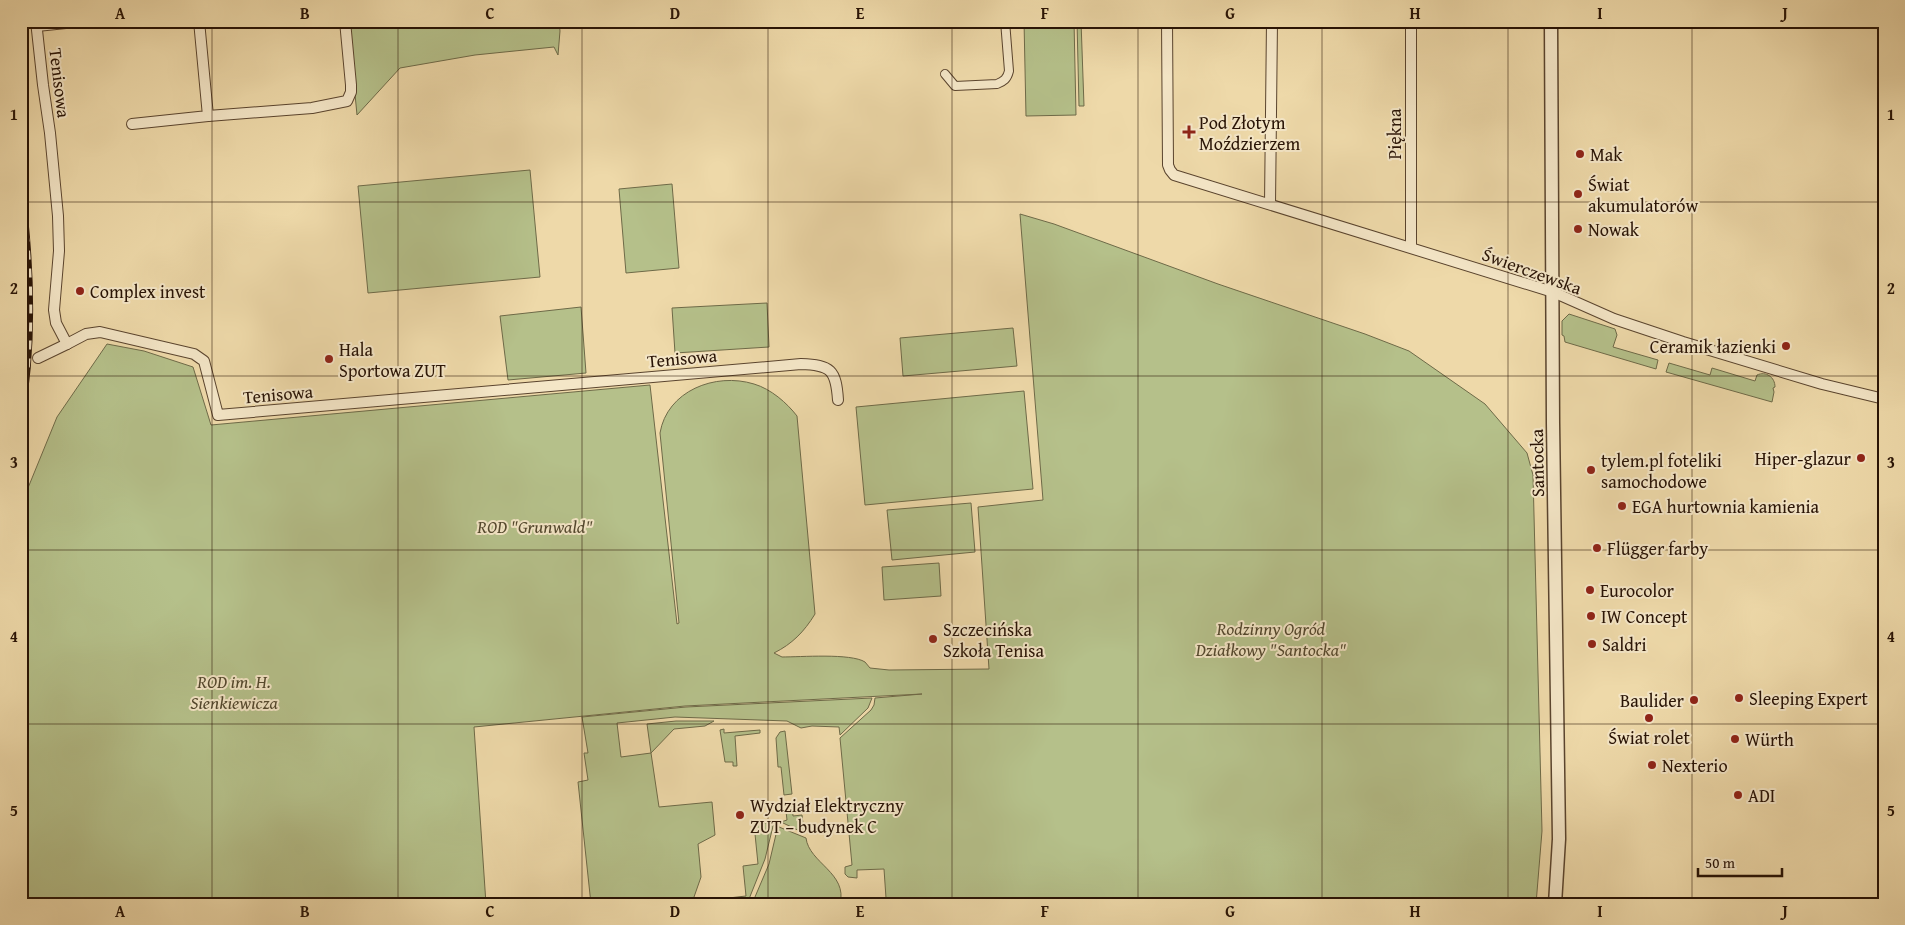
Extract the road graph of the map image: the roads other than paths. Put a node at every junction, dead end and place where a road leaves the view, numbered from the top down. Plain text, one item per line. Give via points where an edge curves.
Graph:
1 (85, 21) edge
2 (199, 21) edge
3 (344, 21) edge
4 (1005, 21) edge
5 (1167, 21) edge
6 (1272, 21) edge
7 (1411, 21) edge
8 (1551, 21) edge
9 (37, 24) edge
10 (945, 74) dead end
11 (208, 116) junction
12 (132, 124) dead end
13 (1270, 204) junction
14 (1410, 247) junction
15 (1553, 292) junction
16 (67, 344) junction
17 (38, 358) dead end
18 (1884, 399) edge
19 (838, 400) dead end
20 (1555, 904) edge

1 - 9 street, Tenisowa
2 - 11 street
3 - 11 street via 351,85 348,101 312,108
4 - 10 street via 1007,78 997,84 955,86
5 - 13 street, Świerczewska via 1170,170 1176,176
6 - 13 street
7 - 14 street, Piękna
8 - 15 street, Santocka
9 - 16 street, Tenisowa via 58,226 54,310 56,323
11 - 12 street
13 - 14 street, Świerczewska
14 - 15 street, Świerczewska
15 - 18 street, Świerczewska via 1654,333 1794,376
15 - 20 street, Santocka via 1559,832
16 - 17 street
16 - 19 street, Tenisowa via 86,334 100,332 194,354 204,361 218,415 801,364 820,366 832,373 836,378

